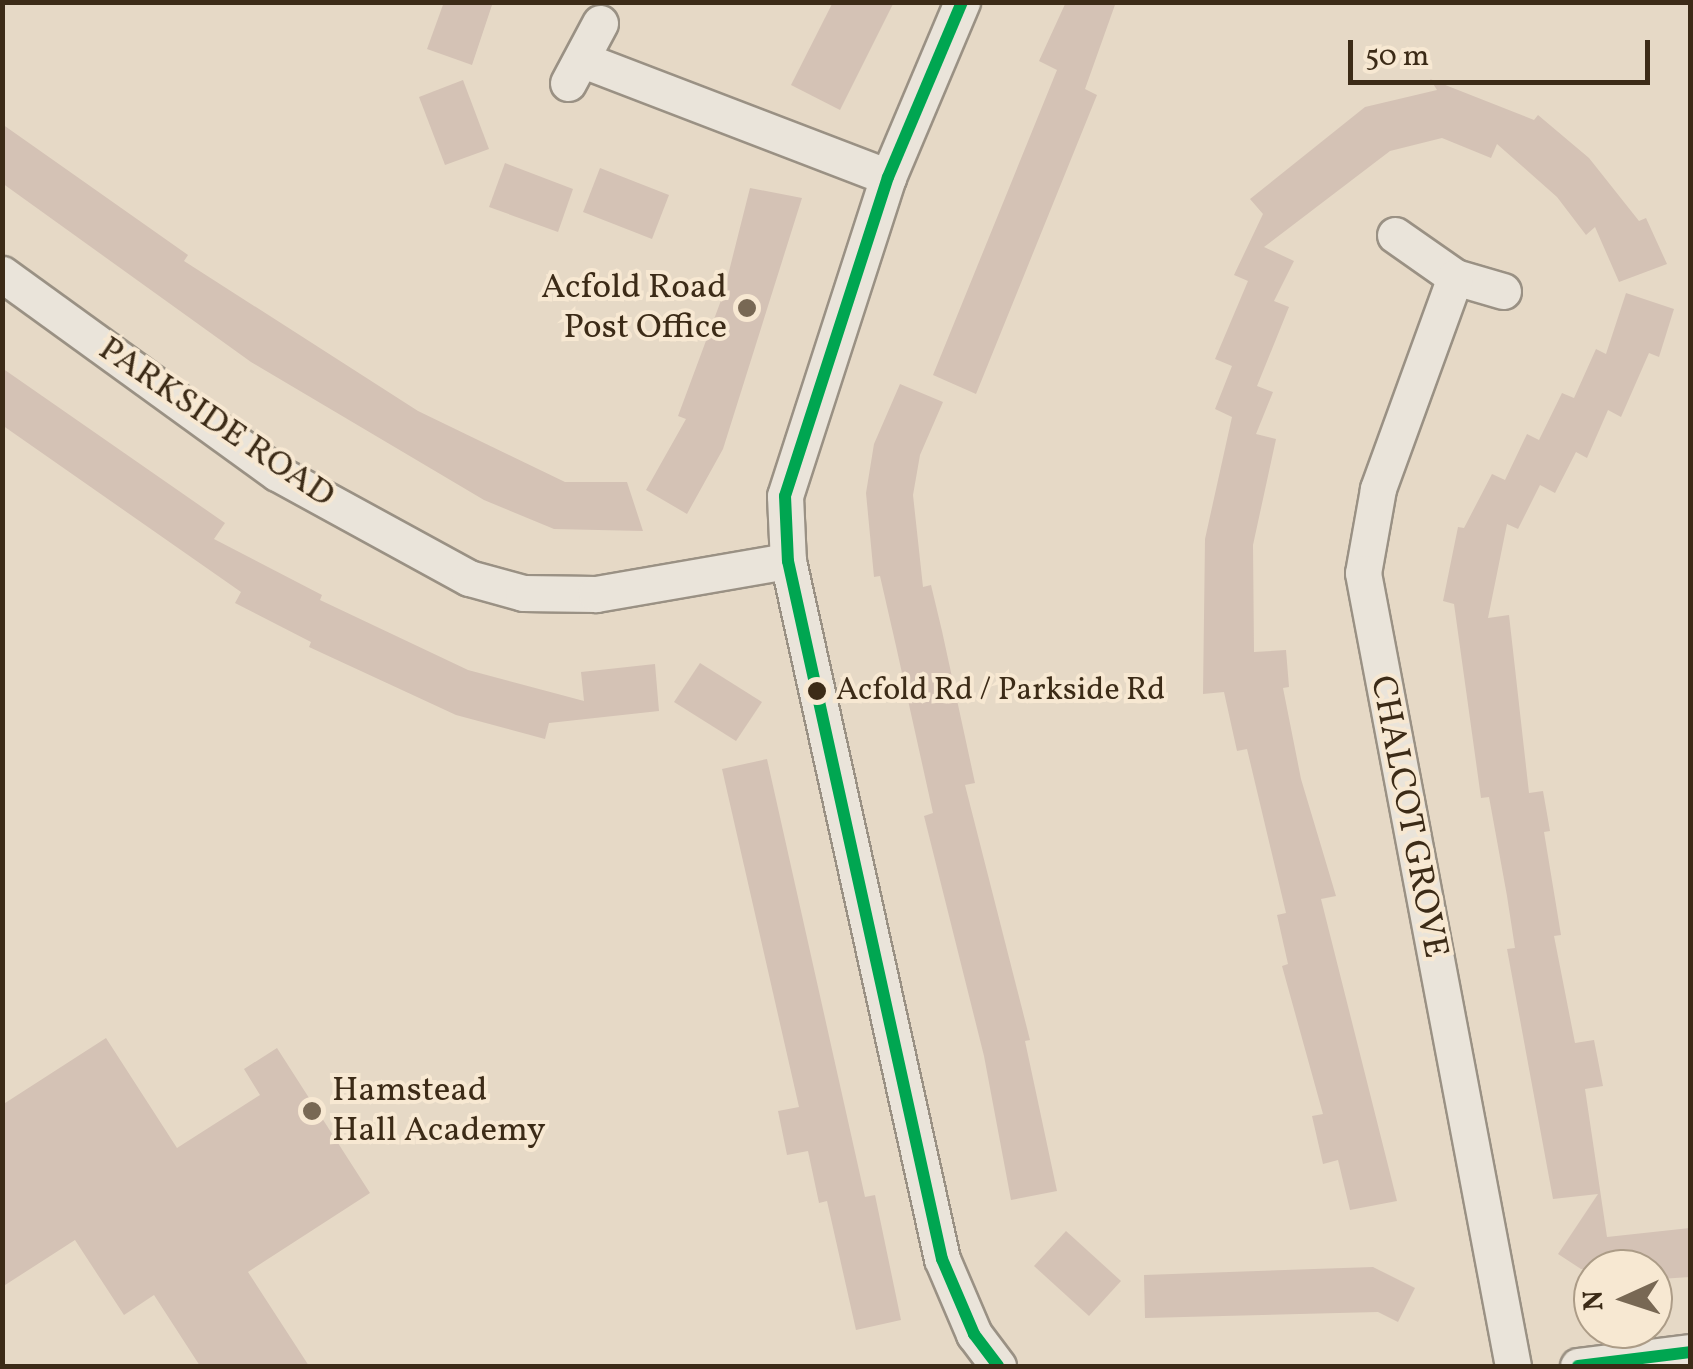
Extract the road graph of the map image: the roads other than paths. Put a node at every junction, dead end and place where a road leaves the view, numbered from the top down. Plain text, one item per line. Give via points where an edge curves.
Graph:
1 (962, 2) edge
2 (600, 23) dead end
3 (888, 176) junction
4 (1395, 235) dead end
5 (2, 274) edge
6 (1455, 276) junction
7 (1503, 291) dead end
8 (788, 561) junction
9 (1690, 1352) edge
10 (998, 1366) edge
11 (1513, 1366) edge
12 (1578, 1366) edge

1 - 3 street
2 - 3 street via 576,71
3 - 8 street via 785,496
4 - 6 street
5 - 8 street, PARKSIDE ROAD via 277,473 469,578 522,593 596,594
6 - 7 street
6 - 11 street, CHALCOT GROVE via 1378,490 1363,573
8 - 10 street via 942,1258 974,1334
9 - 12 street

